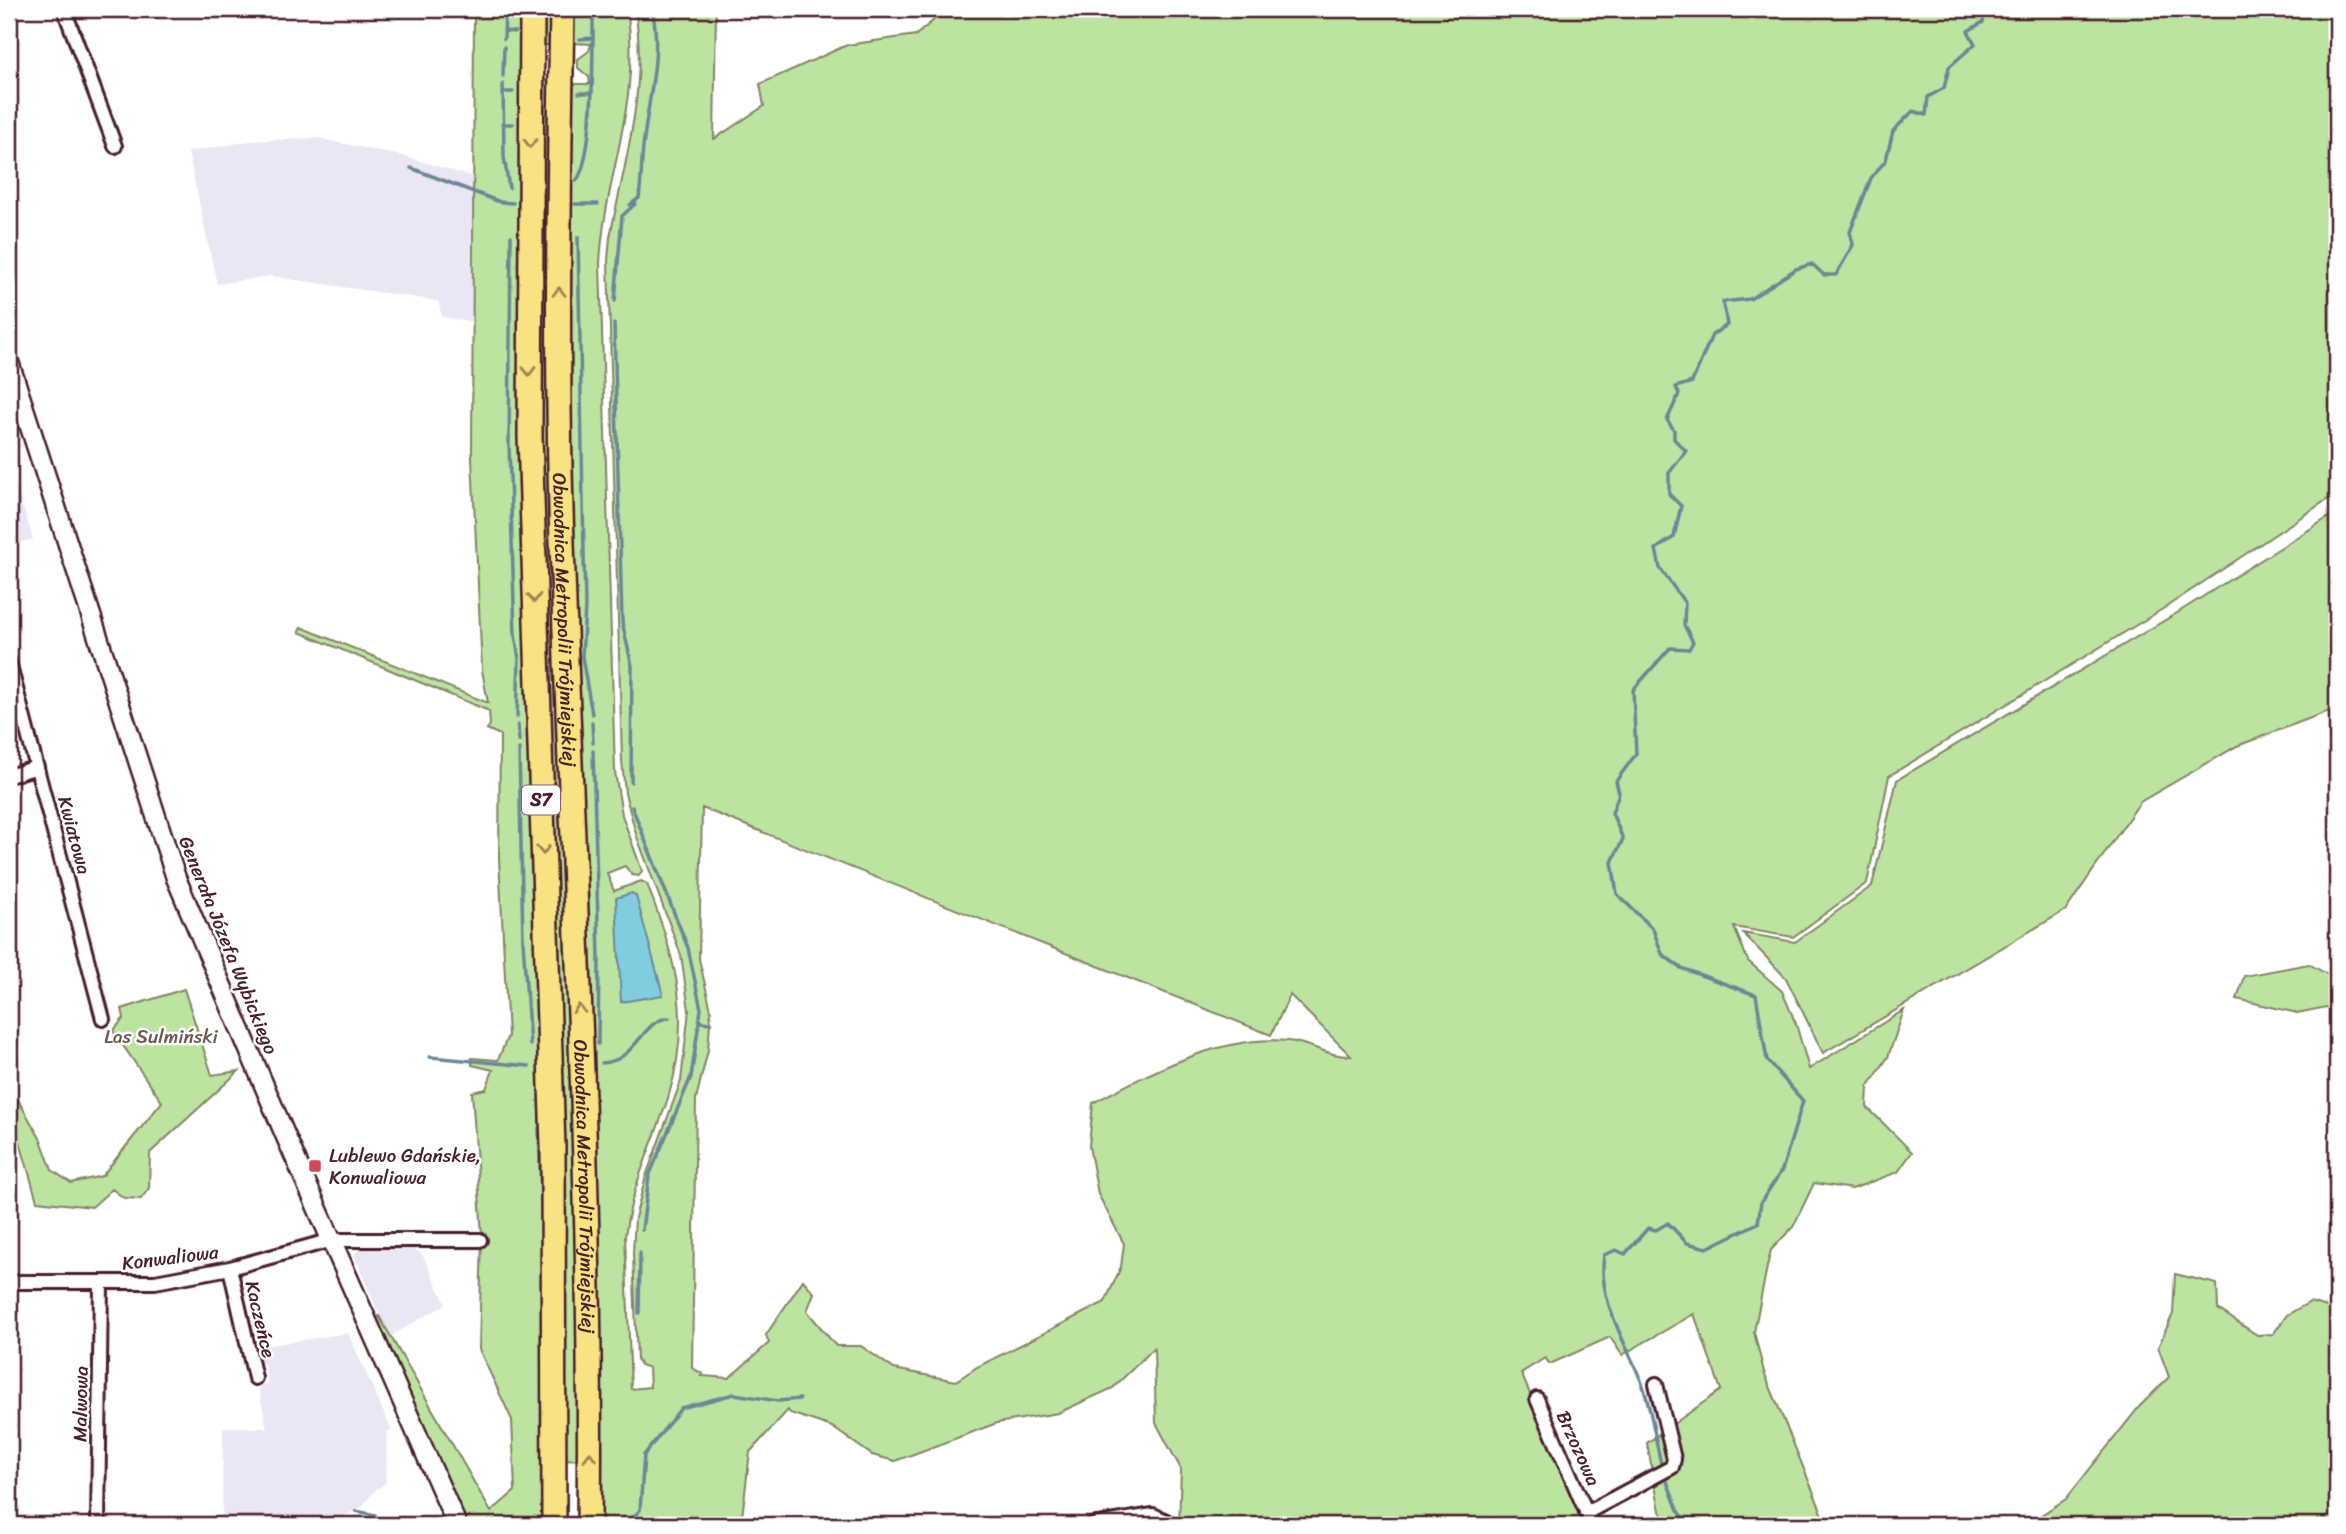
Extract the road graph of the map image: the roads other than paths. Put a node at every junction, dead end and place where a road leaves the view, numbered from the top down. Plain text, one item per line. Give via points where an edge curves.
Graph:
1 (64, 9) edge
2 (532, 9) edge
3 (562, 9) edge
4 (115, 146) dead end
5 (9, 362) edge
6 (9, 662) edge
7 (37, 767) junction
8 (9, 776) edge
9 (103, 1019) dead end
10 (332, 1240) junction
11 (480, 1240) dead end
12 (230, 1268) junction
13 (9, 1282) edge
14 (101, 1283) junction
15 (256, 1378) dead end
16 (1656, 1384) dead end
17 (1537, 1399) dead end
18 (1586, 1513) junction
19 (1166, 1523) edge
20 (98, 1525) edge
21 (457, 1525) edge
22 (554, 1525) edge
23 (589, 1525) edge
24 (1093, 1525) edge
25 (1592, 1525) edge

1 - 4 street
2 -> 22 highway, Obwodnica Metropolii Trójmiejskiej / S7 via 530,450 553,1146
23 -> 3 highway, Obwodnica Metropolii Trójmiejskiej / S7 via 584,1136 562,539
5 - 10 main road, Generała Józefa Wybickiego via 176,878
6 - 7 street, Kwiatowa
7 - 8 street
7 - 9 street, Kwiatowa
10 - 11 street, Konwaliowa
10 - 12 street, Konwaliowa
10 - 21 main road, Generała Józefa Wybickiego
12 - 14 street, Konwaliowa via 155,1282
12 - 15 street, Kaczeńce
13 - 14 street, Konwaliowa
14 - 20 street, Malwowa
16 - 18 street, Brzozowa via 1672,1467
17 - 18 street, Brzozowa
18 - 25 street, Brzozowa
19 - 24 street via 1153,1516

